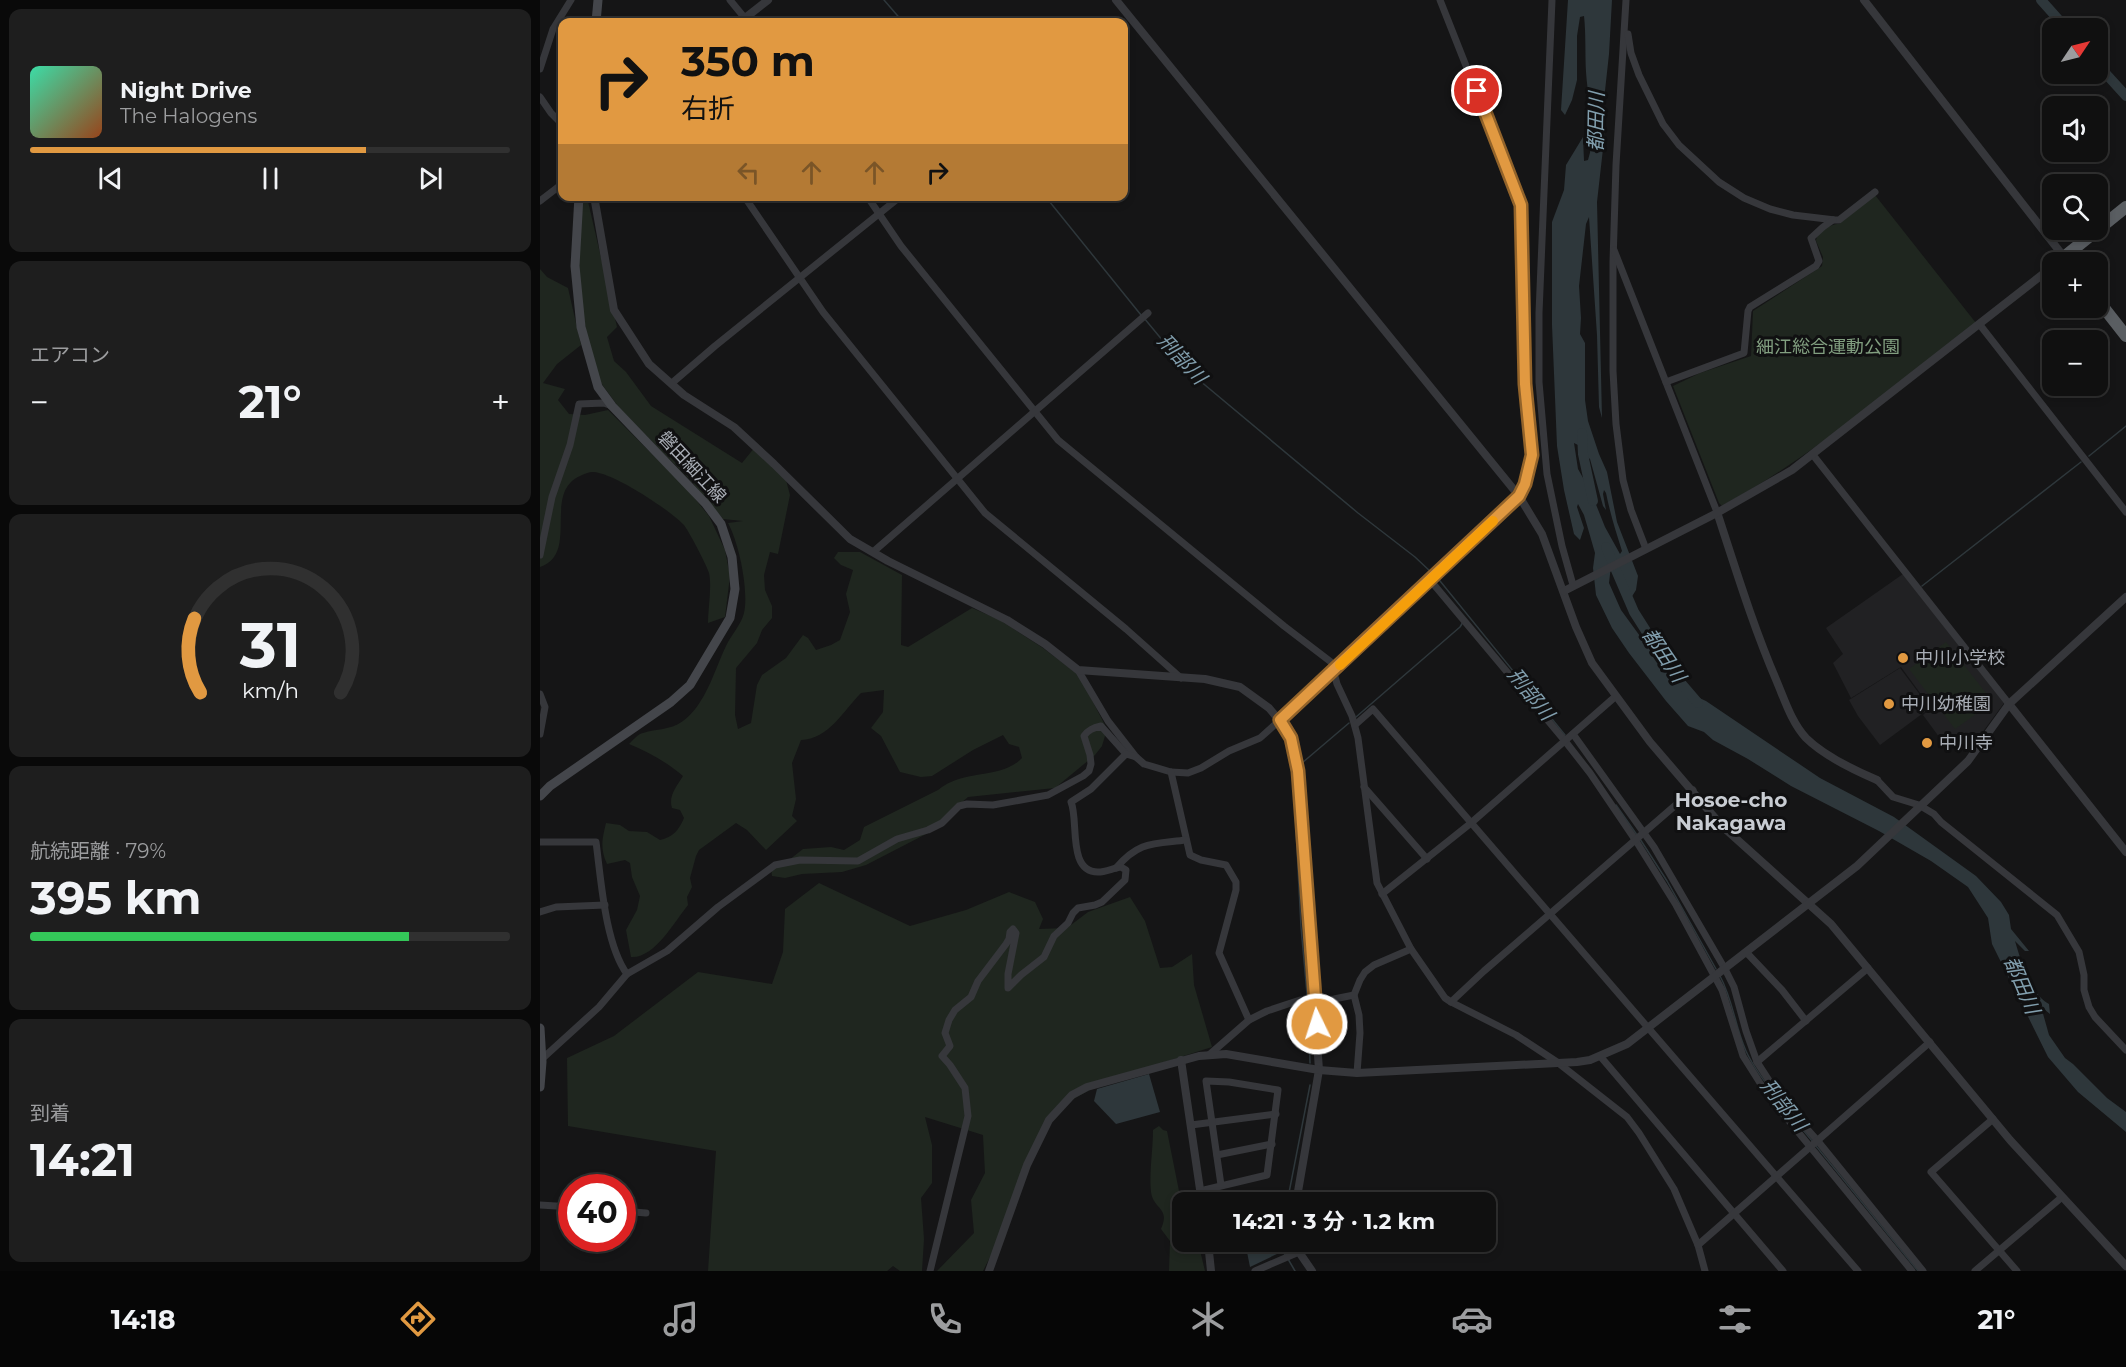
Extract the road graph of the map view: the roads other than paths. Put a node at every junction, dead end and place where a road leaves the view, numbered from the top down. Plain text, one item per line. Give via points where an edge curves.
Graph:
1 (571, 0) edge
2 (598, 0) edge
3 (730, 0) edge
4 (768, 0) edge
5 (1116, 0) edge
6 (1440, 0) edge
7 (1552, 0) edge
8 (1626, 0) edge
9 (1864, 0) edge
10 (560, 18) edge
11 (596, 18) edge
12 (742, 18) edge
13 (747, 18) edge
14 (558, 21) edge
15 (1625, 29) junction
16 (540, 69) edge
17 (540, 97) edge
18 (558, 120) edge
19 (558, 187) edge
20 (1875, 192) dead end
21 (540, 201) edge
22 (579, 201) edge
23 (595, 201) edge
24 (747, 201) edge
25 (870, 201) edge
26 (895, 201) edge
27 (1521, 205) joint
28 (2126, 207) edge
29 (879, 214) junction
30 (1833, 220) junction
31 (1614, 249) junction
32 (2057, 252) edge
33 (2074, 252) edge
34 (2042, 275) edge
35 (800, 279) junction
36 (1148, 313) dead end
37 (2108, 313) edge
38 (1980, 325) junction
39 (2126, 336) edge
40 (1666, 382) junction
41 (672, 383) junction
42 (612, 406) junction
43 (1035, 411) junction
44 (1813, 456) junction
45 (957, 480) junction
46 (1519, 496) junction
47 (1718, 512) junction
48 (2126, 512) edge
49 (1645, 549) junction
50 (873, 552) junction
51 (540, 555) edge
52 (1434, 577) junction
53 (1576, 584) junction
54 (1564, 591) junction
55 (2126, 597) edge
56 (1078, 670) junction
57 (1334, 670) junction
58 (1181, 678) junction
59 (540, 694) edge
60 (1616, 696) junction
61 (2009, 704) junction
62 (1280, 720) junction
63 (1354, 725) junction
64 (540, 734) edge
65 (1573, 735) junction
66 (1565, 741) junction
67 (1126, 754) junction
68 (1136, 757) junction
69 (1171, 772) junction
70 (1877, 780) joint
71 (1364, 787) junction
72 (1693, 790) junction
73 (540, 796) edge
74 (1917, 807) junction
75 (1471, 823) junction
76 (1640, 837) junction
77 (1186, 840) junction
78 (540, 842) edge
79 (2124, 847) edge
80 (1427, 859) junction
81 (1116, 868) junction
82 (1382, 894) junction
83 (1807, 903) junction
84 (605, 905) junction
85 (540, 912) edge
86 (1551, 914) junction
87 (1411, 949) junction
88 (1746, 952) junction
89 (1868, 968) junction
90 (1725, 969) junction
91 (627, 974) junction
92 (1715, 976) junction
93 (1354, 995) junction
94 (1316, 1000) junction
95 (1451, 1002) junction
96 (1249, 1020) junction
97 (1806, 1021) junction
98 (540, 1028) edge
99 (1648, 1028) junction
100 (1930, 1042) junction
101 (2126, 1050) edge
102 (1209, 1055) junction
103 (1600, 1056) junction
104 (1181, 1060) junction
105 (541, 1062) edge
106 (1557, 1062) junction
107 (1757, 1062) junction
108 (1319, 1070) junction
109 (1357, 1073) junction
110 (540, 1087) edge
111 (1276, 1114) junction
112 (1993, 1119) junction
113 (1213, 1122) junction
114 (1191, 1125) junction
115 (1814, 1142) junction
116 (1272, 1144) junction
117 (1217, 1155) junction
118 (1777, 1177) junction
119 (1221, 1185) junction
120 (1200, 1191) joint
121 (1298, 1192) edge
122 (2062, 1197) junction
123 (540, 1205) edge
124 (558, 1206) edge
125 (636, 1212) edge
126 (646, 1213) dead end
127 (1734, 1213) junction
128 (1698, 1245) junction
129 (2000, 1250) junction
130 (1209, 1252) edge
131 (1299, 1252) joint
132 (2126, 1266) edge
133 (930, 1271) edge
134 (989, 1271) edge
135 (1212, 1271) edge
136 (1255, 1271) edge
137 (1312, 1271) edge
138 (1705, 1271) edge
139 (1783, 1271) edge
140 (1858, 1271) edge
141 (1912, 1271) edge
142 (1923, 1271) edge
143 (1975, 1271) edge
144 (2017, 1271) edge

1 - 10 street
2 - 11 main road
3 - 12 street
4 - 13 street
5 - 46 street
6 - 27 street
7 - 53 street via 1539,382 1547,474 1562,546
8 - 15 street
9 - 32 street
14 - 16 street
15 - 30 street via 1630,53 1663,124 1679,145 1719,182 1770,209
15 - 31 street
17 - 18 street
19 - 21 street
20 - 30 street via 1839,220
22 - 42 main road, 磐田細江線 via 575,266 582,327 597,387
23 - 41 street via 614,310 649,364
24 - 35 street
25 - 29 street
26 - 29 street
27 - 46 street via 1525,384 1532,455
28 - 33 highway
29 - 35 street
29 - 43 street
30 - 40 street via 1811,238 1819,261 1816,266 1750,307 1744,353
31 - 40 street
31 - 49 street via 1616,424 1623,480
34 - 38 street
35 - 41 street
35 - 45 street
36 - 43 street
37 - 39 highway
38 - 44 street
38 - 48 street
40 - 47 street
41 - 50 street via 734,427 850,539
42 - 51 street via 579,404
42 - 73 main road, 磐田細江線 via 721,524 732,557 735,588 730,618 690,685
43 - 45 street
43 - 57 street via 1058,440 1331,662
44 - 47 street
44 - 61 street
45 - 50 street
45 - 58 street via 985,513
46 - 52 street
46 - 54 street via 1542,534
47 - 49 street
47 - 70 street via 1742,592 1794,722 1817,748
49 - 53 street
50 - 56 street via 1007,620
52 - 57 street
52 - 66 street
53 - 54 street
54 - 60 street via 1587,652
55 - 61 street
56 - 58 street
56 - 68 street via 1108,721
57 - 62 street
57 - 63 street
58 - 62 street via 1240,687
59 - 64 street via 545,707
60 - 65 street
60 - 72 street
61 - 74 street via 1968,761
61 - 79 street
62 - 69 street via 1260,738 1201,768 1188,773
62 - 94 street via 1291,738 1298,771
63 - 71 street
63 - 75 street via 1373,709
65 - 66 street
65 - 76 street
66 - 75 street
66 - 76 street
67 - 68 street
67 - 81 street via 1091,789 1071,802 1080,861 1090,871
67 - 91 street via 1101,726 1095,727 1084,736 1090,755 1089,771 1048,795 993,805 959,806 942,823 897,838 858,861 800,860 775,865 668,951
68 - 69 street via 1144,764
69 - 77 street
70 - 74 street via 1893,797
71 - 80 street
71 - 82 street via 1377,883
72 - 76 street
72 - 83 street via 1722,826
74 - 83 street via 1857,866
74 - 101 street via 2057,915 2079,952 2089,1007
75 - 80 street
75 - 86 street
76 - 86 street
76 - 90 street via 1669,871
76 - 92 street
77 - 81 street via 1143,846
77 - 96 street via 1190,855 1226,865 1236,882 1219,953
78 - 84 street via 596,842
80 - 82 street
81 - 133 street via 1126,870 1125,880 1102,902 1078,908 1054,936 1044,957 1008,988 1016,933 1013,929 971,997 949,1020 945,1033 950,1046 942,1056 966,1088 968,1116
82 - 87 street
83 - 88 street
83 - 89 street via 1831,924
84 - 85 street via 555,907
84 - 91 street via 609,931
86 - 95 street
86 - 99 street
87 - 93 street via 1365,972
87 - 95 street
88 - 90 street
88 - 97 street
89 - 97 street
89 - 100 street
90 - 92 street
90 - 107 street
91 - 105 street via 599,1007
92 - 99 street
92 - 115 street via 1743,1056 1767,1094
93 - 94 street
93 - 109 street via 1360,1041
94 - 96 street via 1300,1000
94 - 108 street
95 - 106 street via 1516,1035
96 - 102 street
97 - 107 street
98 - 105 main road
99 - 103 street via 1627,1044
99 - 118 street
100 - 112 street
100 - 115 street
102 - 104 street
102 - 108 street via 1226,1054
103 - 106 street
103 - 127 street
104 - 114 street
104 - 134 street via 1087,1087 1059,1107 1027,1165
105 - 110 main road
106 - 109 street
106 - 128 street via 1627,1117 1674,1189
107 - 115 street
108 - 109 street
108 - 121 street
111 - 113 street
111 - 113 street via 1278,1090 1206,1081
111 - 116 street
112 - 122 street
112 - 129 street via 1931,1172
113 - 114 street
113 - 117 street
114 - 120 street
115 - 118 street
115 - 141 street
115 - 142 street
116 - 117 street
116 - 119 street via 1267,1175
117 - 119 street
118 - 127 street
118 - 140 street
119 - 120 street
122 - 129 street
122 - 132 street
123 - 124 street
125 - 126 street
127 - 128 street
127 - 139 street
128 - 138 street
129 - 143 street
129 - 144 street
130 - 135 street
131 - 136 street
131 - 137 street

